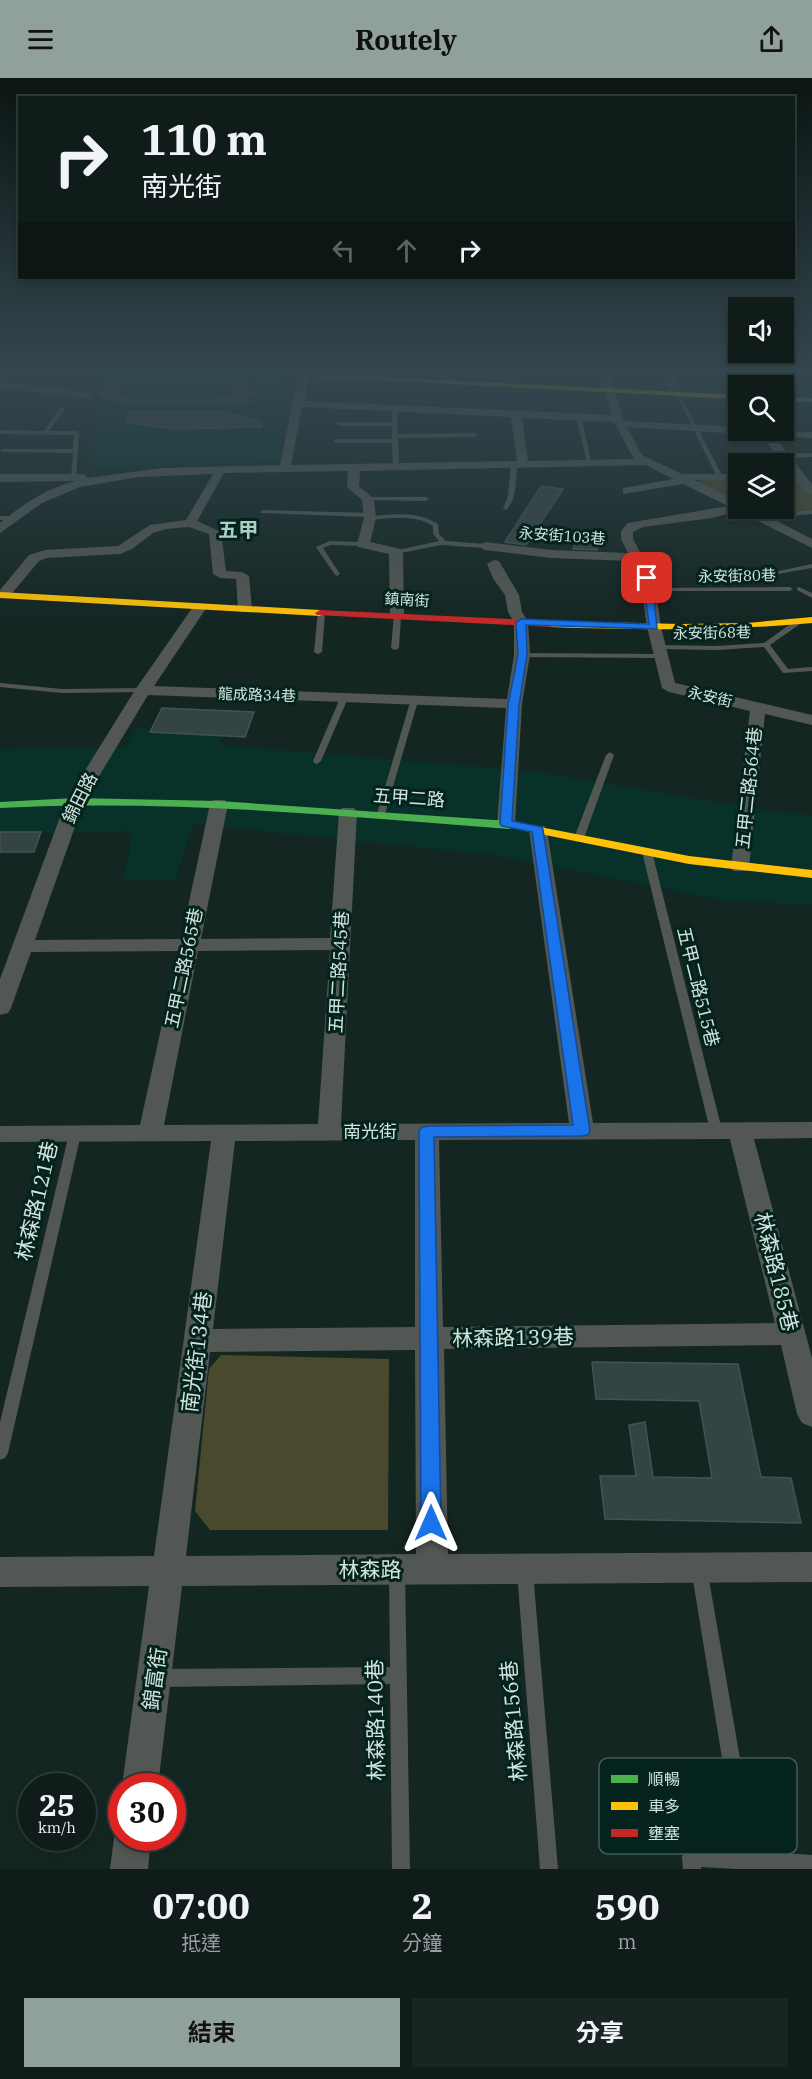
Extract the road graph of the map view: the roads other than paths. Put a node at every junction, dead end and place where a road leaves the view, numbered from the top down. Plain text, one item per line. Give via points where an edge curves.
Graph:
1 (75, 458) edge
2 (287, 458) edge
3 (396, 458) edge
4 (518, 458) edge
5 (589, 458) edge
6 (641, 458) edge
7 (710, 458) edge
8 (647, 462) junction
9 (590, 463) junction
10 (518, 464) junction
11 (396, 467) junction
12 (354, 468) junction
13 (285, 469) junction
14 (220, 471) junction
15 (794, 472) edge
16 (74, 477) junction
17 (720, 477) junction
18 (728, 477) edge
19 (794, 477) edge
20 (798, 477) junction
21 (812, 477) edge
22 (0, 478) edge
23 (98, 478) junction
24 (681, 479) junction
25 (627, 491) dead end
26 (812, 491) edge
27 (368, 499) junction
28 (426, 499) dead end
29 (728, 502) edge
30 (506, 508) dead end
31 (728, 509) edge
32 (262, 512) dead end
33 (812, 512) edge
34 (794, 514) edge
35 (370, 517) junction
36 (6, 518) edge
37 (763, 519) edge
38 (190, 523) junction
39 (0, 529) edge
40 (444, 543) junction
41 (363, 544) junction
42 (812, 544) edge
43 (485, 546) joint
44 (396, 552) junction
45 (636, 556) junction
46 (494, 564) dead end
47 (812, 566) edge
48 (777, 572) dead end
49 (337, 574) dead end
50 (790, 589) dead end
51 (799, 589) dead end
52 (649, 590) junction
53 (2, 595) edge
54 (812, 596) edge
55 (200, 607) junction
56 (245, 609) junction
57 (321, 613) junction
58 (397, 616) junction
59 (806, 621) edge
60 (521, 622) junction
61 (654, 627) junction
62 (766, 645) junction
63 (395, 648) dead end
64 (659, 651) junction
65 (318, 652) dead end
66 (522, 655) junction
67 (812, 669) edge
68 (0, 685) edge
69 (143, 690) junction
70 (344, 698) junction
71 (414, 701) junction
72 (514, 705) junction
73 (758, 709) junction
74 (812, 720) edge
75 (610, 755) dead end
76 (317, 761) dead end
77 (75, 801) junction
78 (219, 804) junction
79 (0, 805) edge
80 (348, 812) junction
81 (381, 814) junction
82 (506, 824) junction
83 (537, 830) junction
84 (579, 838) junction
85 (647, 852) junction
86 (740, 867) junction
87 (812, 874) edge
88 (340, 944) junction
89 (189, 945) junction
90 (22, 946) junction
91 (0, 1008) edge
92 (728, 1130) junction
93 (582, 1131) junction
94 (329, 1132) junction
95 (427, 1132) junction
96 (811, 1132) edge
97 (150, 1133) junction
98 (224, 1133) junction
99 (0, 1134) edge
100 (75, 1134) junction
101 (792, 1334) junction
102 (429, 1339) junction
103 (198, 1341) junction
104 (812, 1414) edge
105 (0, 1453) edge
106 (812, 1567) edge
107 (699, 1568) junction
108 (397, 1569) junction
109 (432, 1569) junction
110 (525, 1569) junction
111 (170, 1571) junction
112 (0, 1572) edge
113 (398, 1675) junction
114 (155, 1678) junction
115 (731, 1758) edge
116 (142, 1773) edge
117 (131, 1851) edge
118 (747, 1854) edge
119 (748, 1861) junction
120 (691, 1863) edge
121 (812, 1864) edge
122 (129, 1869) edge
123 (401, 1869) edge
124 (549, 1869) edge

1 - 16 lane
2 - 13 street
3 - 11 lane
4 - 10 street
5 - 9 lane
6 - 8 street
7 - 17 lane
8 - 9 street
8 - 24 street
9 - 10 street
10 - 11 street
10 - 30 lane
11 - 12 street
12 - 13 street
12 - 27 street via 353,487
13 - 14 street
14 - 23 street via 163,471
14 - 38 street
15 - 20 street
16 - 22 street
16 - 23 street
17 - 18 street
17 - 24 street
19 - 20 street
20 - 21 street
20 - 26 street
23 - 36 street via 75,483
24 - 25 street
24 - 29 street
27 - 28 lane
27 - 35 street
31 - 45 street, 永安街 via 632,526 627,538
32 - 35 lane
33 - 34 lane
35 - 40 lane via 431,521
35 - 41 street
36 - 39 street
37 - 42 street
38 - 53 street via 155,527 120,550 34,558
38 - 56 street via 215,532 220,574 242,576
40 - 43 lane
40 - 44 lane
41 - 44 street
41 - 49 lane via 330,543 320,547
43 - 45 street, 永安街103巷 via 551,554
44 - 58 street
45 - 52 street, 永安街
46 - 60 street via 512,595
47 - 48 lane
50 - 52 lane, 永安街80巷
51 - 54 lane
52 - 61 street, 永安街
53 - 55 street, 鎮南街
55 - 56 street, 鎮南街
55 - 69 street, 錦田路
56 - 57 street, 鎮南街
57 - 58 street, 鎮南街
57 - 65 lane
58 - 60 street, 鎮南街
58 - 63 lane
59 - 61 street, 鎮南街
59 - 62 lane
60 - 61 street, 鎮南街
60 - 66 street
61 - 64 street, 永安街
62 - 64 lane, 永安街68巷
62 - 67 lane via 786,671
64 - 66 lane, 永安街68巷
64 - 73 street, 永安街 via 670,687
66 - 72 street
68 - 69 lane, 龍成路34巷 via 62,691
69 - 70 street, 龍成路34巷
69 - 77 street, 錦田路
70 - 71 street, 龍成路34巷
70 - 76 lane
71 - 72 street, 龍成路34巷
71 - 81 lane
72 - 82 street
73 - 74 street, 永安街
73 - 86 street, 五甲二路564巷
75 - 84 lane
77 - 78 street, 五甲二路
77 - 79 street, 五甲二路
77 - 90 street, 錦田路
78 - 80 street, 五甲二路
78 - 89 street, 五甲二路565巷
80 - 81 street, 五甲二路
80 - 88 street, 五甲二路545巷
81 - 82 street, 五甲二路
82 - 83 street, 五甲二路
83 - 84 street, 五甲二路
83 - 93 street
84 - 85 street, 五甲二路
85 - 86 street, 五甲二路
85 - 92 lane, 五甲二路515巷
86 - 87 street, 五甲二路
88 - 89 street
88 - 94 street, 五甲二路545巷
89 - 90 street
89 - 97 street, 五甲二路565巷
90 - 91 street, 錦田路
92 - 93 street, 南光街
92 - 96 street, 南光街
92 - 101 street, 林森路185巷
93 - 95 street, 南光街
94 - 95 street, 南光街
94 - 98 street, 南光街
95 - 102 street
97 - 98 street, 南光街
97 - 100 street, 南光街
98 - 103 street, 南光街134巷
99 - 100 street, 南光街
100 - 105 lane, 林森路121巷
101 - 102 street, 林森路139巷
101 - 104 street, 林森路185巷
102 - 103 street, 林森路139巷
102 - 109 street
103 - 111 street, 南光街134巷
106 - 107 street, 林森路
107 - 110 street, 林森路
107 - 115 lane
108 - 109 street, 林森路
108 - 111 street, 林森路
108 - 113 lane, 林森路140巷
109 - 110 street, 林森路
110 - 124 lane, 林森路156巷
111 - 112 street, 林森路
111 - 114 street, 錦富街
113 - 114 lane
113 - 123 lane, 林森路140巷
114 - 116 street, 錦富街
117 - 122 street
118 - 119 lane
119 - 120 lane
119 - 121 lane

